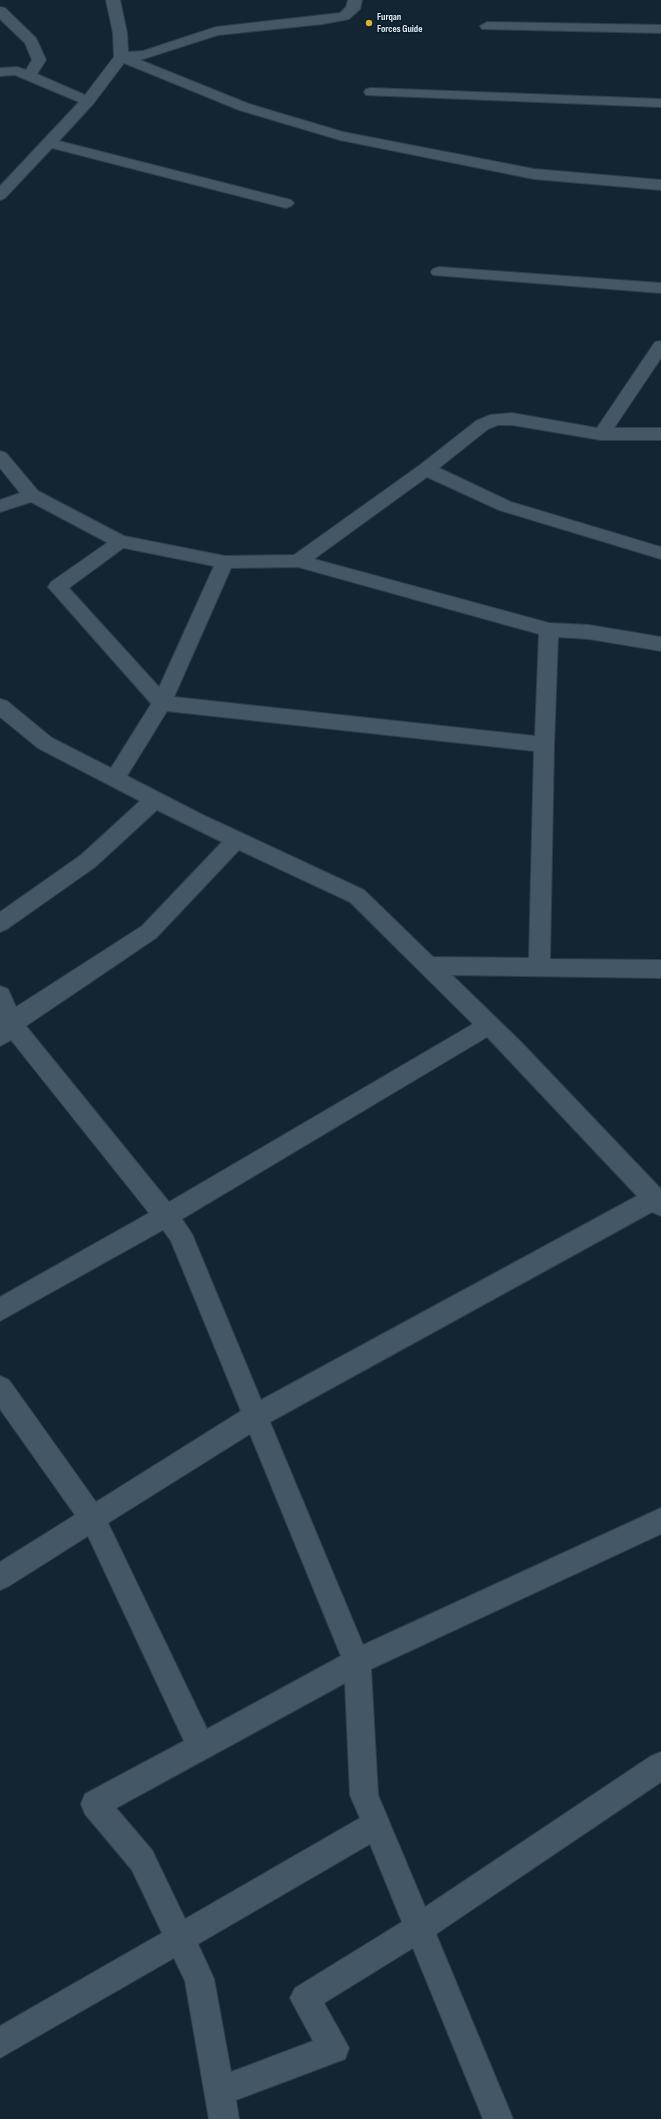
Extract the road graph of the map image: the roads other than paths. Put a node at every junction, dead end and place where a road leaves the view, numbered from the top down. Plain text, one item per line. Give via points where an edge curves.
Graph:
1 (113, 0) edge
2 (355, 0) edge
3 (0, 11) edge
4 (487, 26) dead end
5 (661, 29) edge
6 (121, 57) junction
7 (0, 72) edge
8 (30, 75) junction
9 (372, 92) dead end
10 (88, 101) junction
11 (661, 103) edge
12 (48, 144) junction
13 (661, 185) edge
14 (0, 195) edge
15 (286, 203) dead end
16 (439, 272) dead end
17 (661, 288) edge
18 (661, 346) edge
19 (601, 434) junction
20 (661, 434) edge
21 (0, 457) edge
22 (426, 469) junction
23 (32, 495) junction
24 (0, 506) edge
25 (120, 542) junction
26 (661, 553) edge
27 (298, 561) junction
28 (225, 562) junction
29 (549, 630) junction
30 (661, 644) edge
31 (162, 703) junction
32 (0, 706) edge
33 (544, 745) junction
34 (115, 779) junction
35 (155, 800) junction
36 (236, 840) junction
37 (0, 923) edge
38 (428, 966) junction
39 (540, 967) junction
40 (661, 969) edge
41 (0, 995) edge
42 (489, 1025) junction
43 (6, 1031) edge
44 (658, 1202) edge
45 (166, 1216) junction
46 (0, 1310) edge
47 (0, 1388) edge
48 (256, 1416) junction
49 (93, 1519) junction
50 (661, 1521) edge
51 (0, 1577) edge
52 (357, 1662) junction
53 (201, 1747) junction
54 (661, 1766) edge
55 (377, 1824) junction
56 (419, 1928) junction
57 (180, 1939) junction
58 (0, 2043) edge
59 (218, 2092) junction
60 (224, 2119) edge
61 (498, 2119) edge

1 - 6 street via 120,32
2 - 6 street via 353,9 344,16 216,31 145,55
3 - 8 street via 31,41 39,60
4 - 5 street
6 - 10 street
6 - 13 street via 244,107 340,136 534,174
7 - 8 street via 17,71
8 - 10 street
9 - 11 street
10 - 12 street
12 - 14 street
12 - 15 street
16 - 17 street
18 - 19 street
19 - 20 street
19 - 22 street via 512,419 496,419 482,425
21 - 23 street
22 - 26 street via 505,506
22 - 27 street
23 - 24 street
23 - 25 street
25 - 28 street
25 - 31 street via 57,587
27 - 28 street
27 - 29 street
28 - 31 street
29 - 30 street via 589,632
29 - 33 street
31 - 33 street
31 - 34 street
32 - 34 street via 45,743
33 - 39 street
34 - 35 street
35 - 36 street
35 - 37 street via 88,861
36 - 38 street via 357,896
36 - 43 street via 149,932 23,1014
38 - 39 street
38 - 42 street
39 - 40 street
41 - 43 street
42 - 44 street
42 - 45 street
43 - 45 street
44 - 48 street
45 - 46 street
45 - 48 street via 180,1234
47 - 49 street
48 - 49 street
48 - 52 street
49 - 51 street
49 - 53 street
50 - 52 street
52 - 53 street
52 - 55 street via 364,1795
53 - 57 street via 95,1804 142,1860
54 - 56 street
55 - 56 street
55 - 57 street
56 - 59 street via 305,1998 334,2048
56 - 61 street
57 - 58 street
57 - 59 street via 198,1979
59 - 60 street

